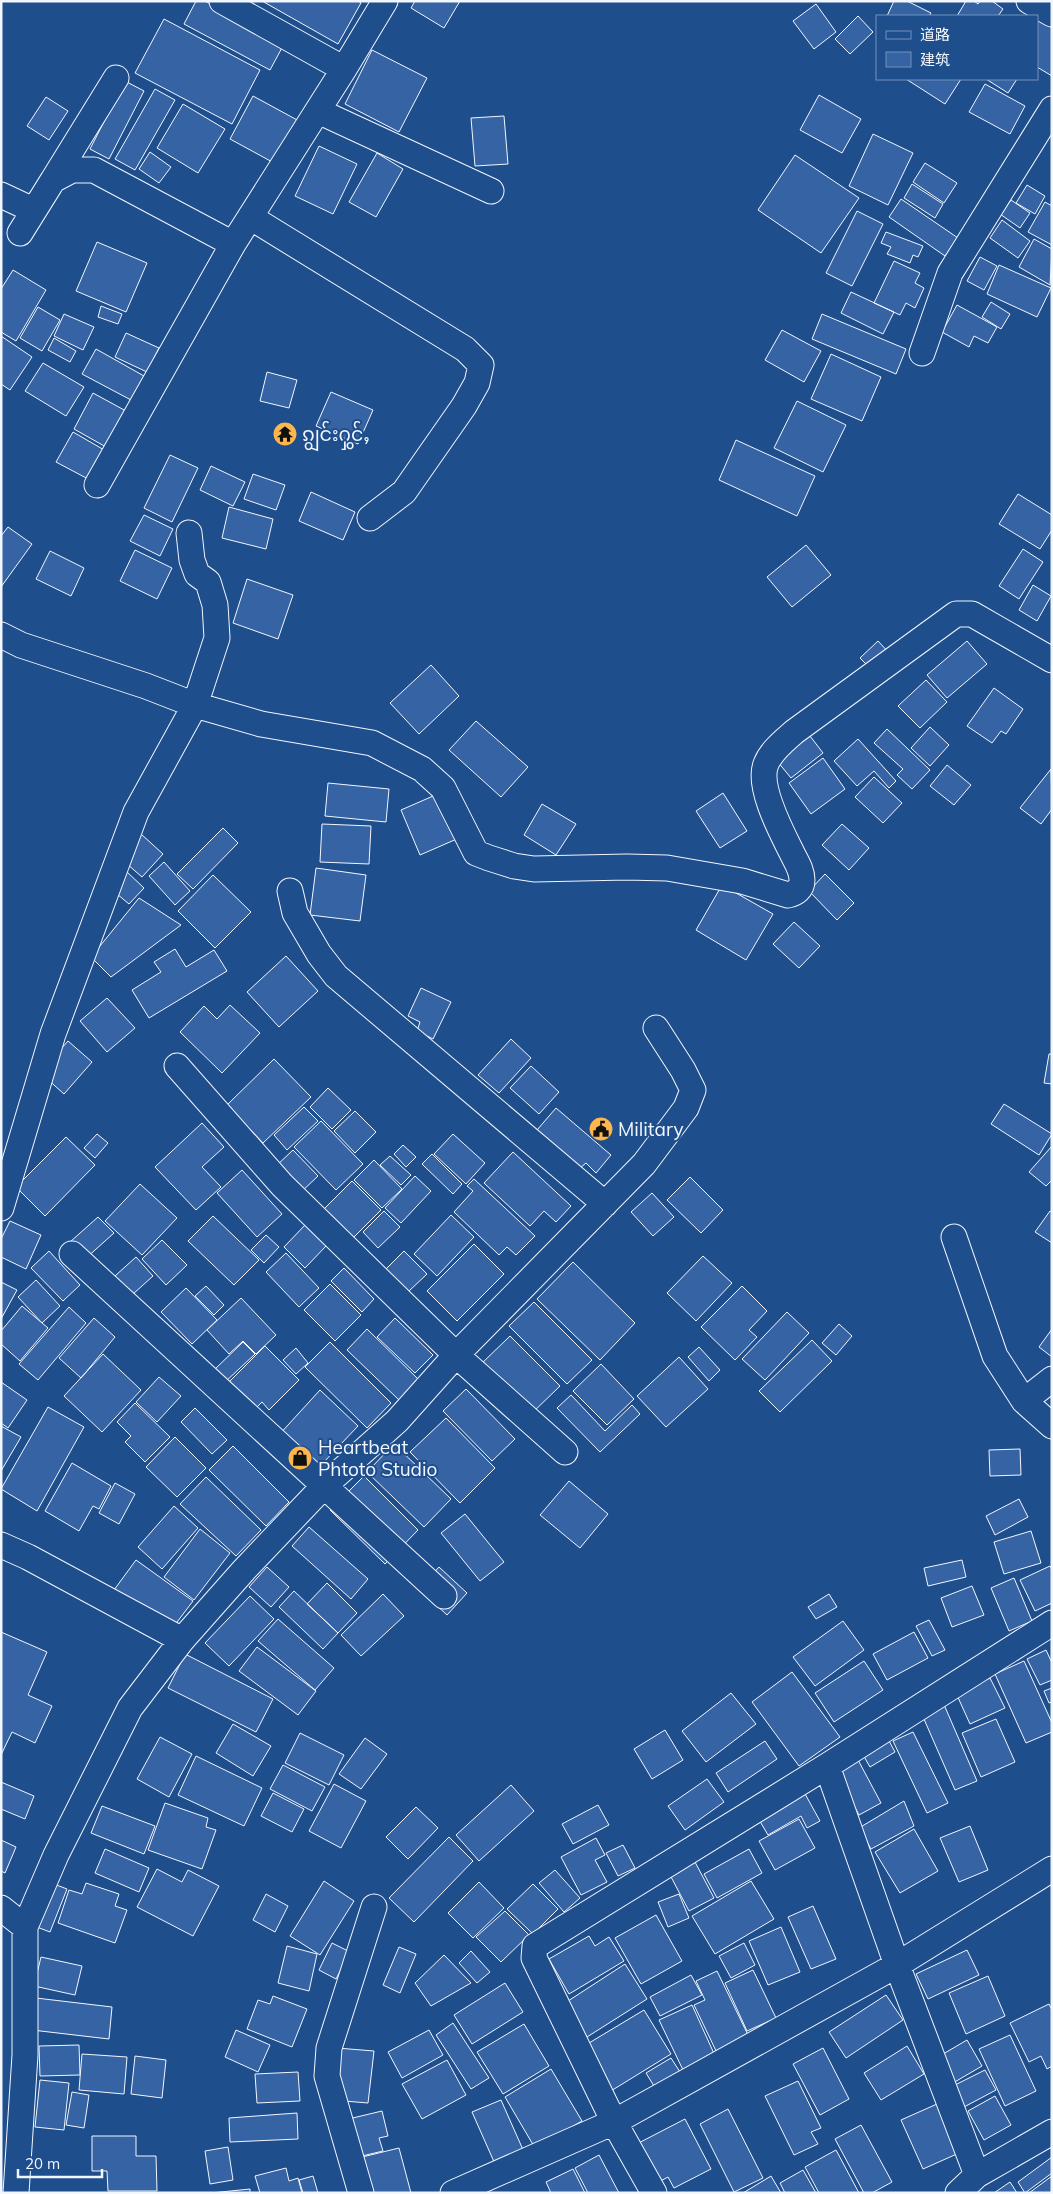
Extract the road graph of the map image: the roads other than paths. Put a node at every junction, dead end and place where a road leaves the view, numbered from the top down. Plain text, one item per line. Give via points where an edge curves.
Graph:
1 (222, 1) edge
2 (385, 1) edge
3 (1029, 1) edge
4 (1052, 14) edge
5 (344, 69) junction
6 (116, 78) dead end
7 (1052, 109) edge
8 (318, 110) junction
9 (52, 180) junction
10 (491, 191) dead end
11 (1, 195) edge
12 (32, 210) junction
13 (250, 217) junction
14 (20, 233) dead end
15 (233, 244) junction
16 (922, 353) dead end
17 (97, 485) dead end
18 (370, 518) dead end
19 (189, 533) dead end
20 (1, 635) edge
21 (1052, 660) edge
22 (195, 705) junction
23 (290, 891) dead end
24 (656, 1028) dead end
25 (177, 1066) dead end
26 (605, 1204) junction
27 (1, 1208) edge
28 (954, 1237) dead end
29 (72, 1254) dead end
30 (456, 1355) junction
31 (1052, 1379) edge
32 (1024, 1401) junction
33 (1052, 1426) edge
34 (565, 1452) dead end
35 (323, 1487) junction
36 (1, 1546) edge
37 (444, 1596) dead end
38 (1052, 1623) edge
39 (182, 1640) junction
40 (827, 1766) junction
41 (1052, 1869) edge
42 (374, 1907) dead end
43 (1, 1908) edge
44 (25, 1927) junction
45 (897, 1965) junction
46 (11, 2112) edge
47 (614, 2122) junction
48 (1052, 2132) edge
49 (977, 2175) junction
50 (16, 2193) edge
51 (360, 2193) edge
52 (454, 2193) edge
53 (654, 2193) edge
54 (958, 2193) edge

1 - 5 street
2 - 5 street
3 - 4 street
5 - 8 street
6 - 9 street
7 - 16 street via 950,273
8 - 10 street
8 - 13 street
9 - 12 street
9 - 15 street via 72,170 94,170
11 - 12 street
12 - 14 street
13 - 15 street
13 - 18 street via 465,349 481,366 477,383 464,406 404,492
15 - 17 street
19 - 22 street via 197,574 208,582 215,605 217,638
20 - 22 street via 21,645
21 - 22 street via 972,614 956,614 794,732 765,764 764,781 773,814 801,870 799,889 788,895 742,881 667,868 534,869 489,858 476,852 443,788 422,769 372,743 261,724
22 - 27 street via 136,812 53,1034
23 - 26 street via 295,913 336,976
24 - 26 street via 692,1090 686,1108 644,1164
25 - 30 street via 282,1185
26 - 30 street
28 - 32 street via 995,1356
29 - 35 street
30 - 34 street
30 - 35 street via 397,1421
31 - 32 street
32 - 33 street
35 - 37 street
35 - 39 street
36 - 39 street
38 - 40 street
39 - 44 street via 130,1708 56,1855
40 - 45 street
40 - 47 street via 536,1946 534,1958
41 - 45 street
42 - 51 street via 328,2048 327,2076
43 - 44 street
44 - 46 street via 25,2056
45 - 47 street
45 - 49 street
46 - 50 street
47 - 52 street
47 - 53 street
48 - 49 street
49 - 54 street

